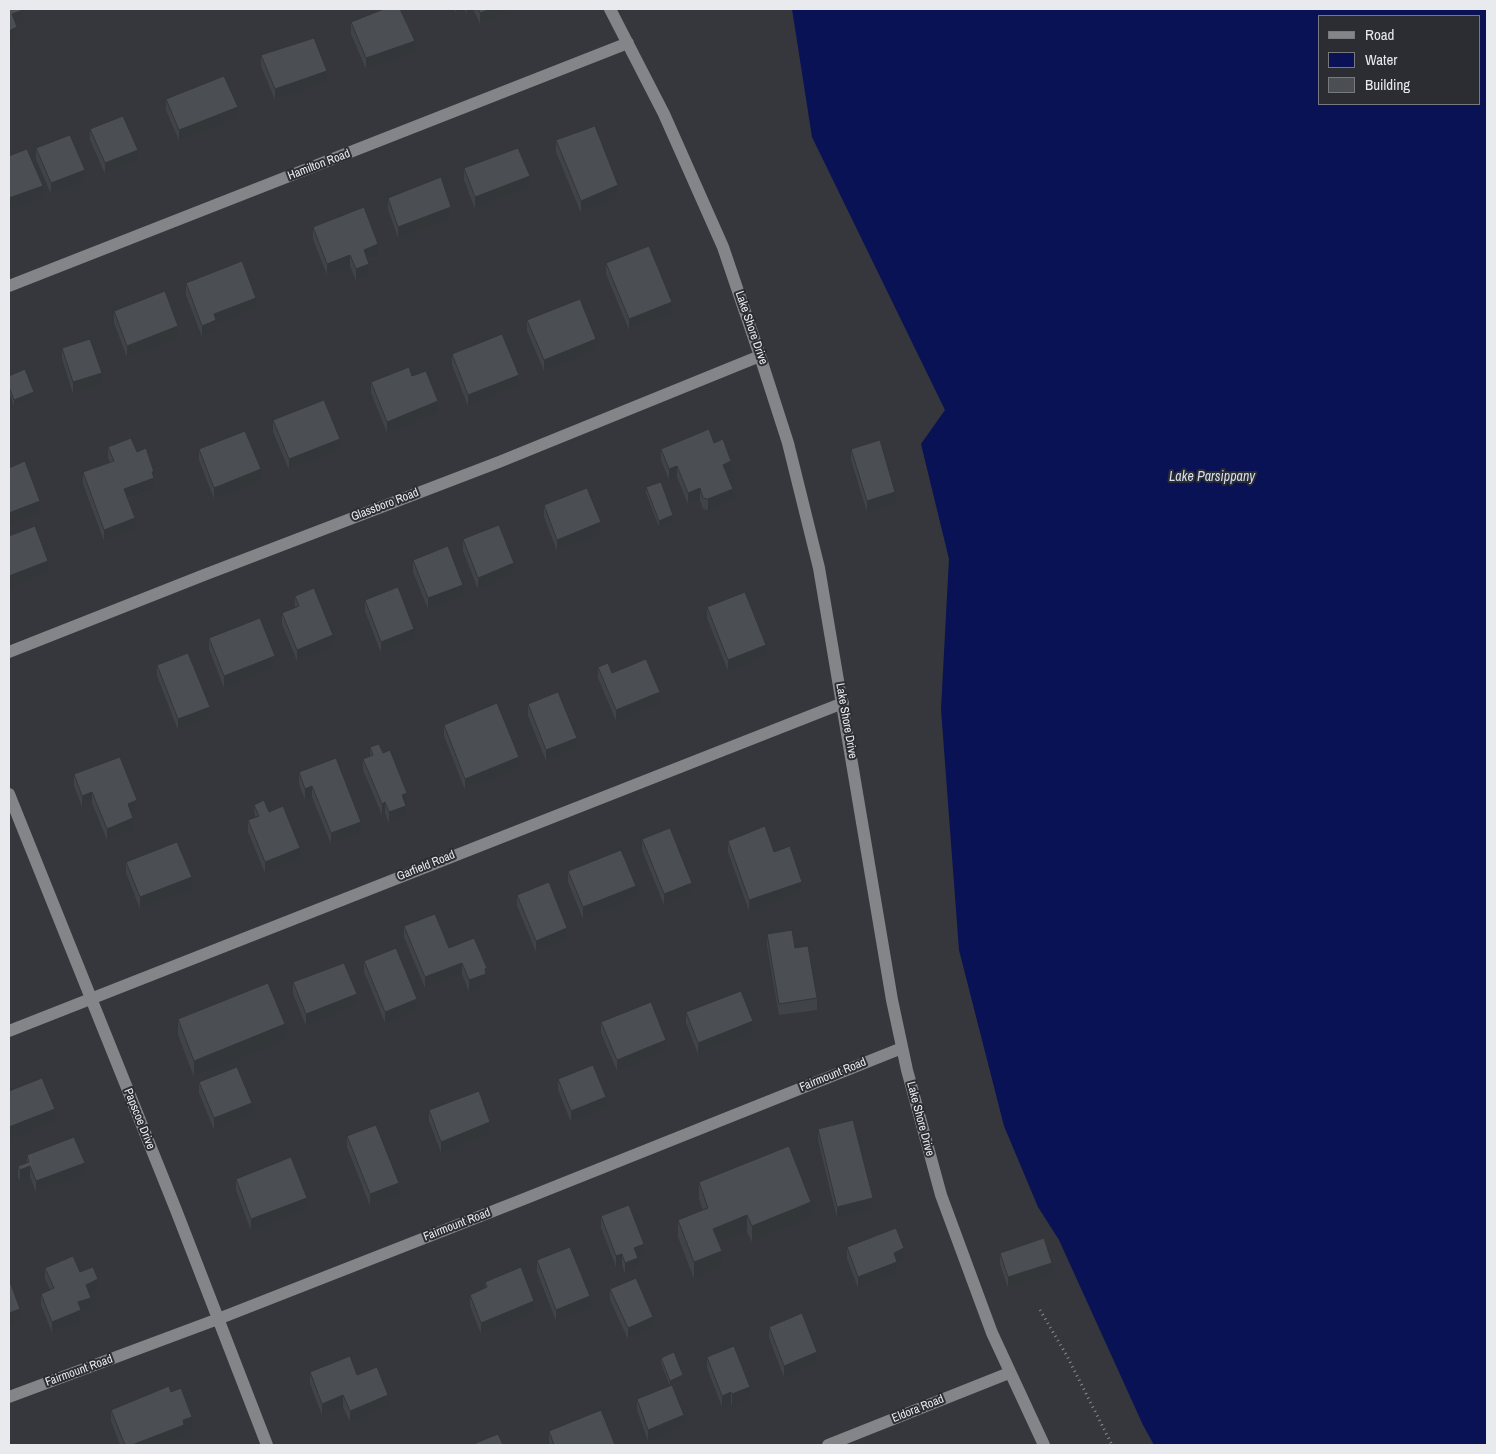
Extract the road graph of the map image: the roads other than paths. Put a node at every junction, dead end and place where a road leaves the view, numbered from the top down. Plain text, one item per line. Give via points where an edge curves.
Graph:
1 (610, 9) edge
2 (628, 44) junction
3 (9, 286) edge
4 (760, 356) junction
5 (9, 652) edge
6 (843, 703) junction
7 (9, 794) edge
8 (90, 999) junction
9 (9, 1030) edge
10 (902, 1048) junction
11 (218, 1319) junction
12 (1009, 1372) junction
13 (9, 1397) edge
14 (267, 1445) edge
15 (828, 1445) edge
16 (1044, 1445) edge

1 - 2 street, Lake Shore Drive
2 - 3 street, Hamilton Road
2 - 4 street, Lake Shore Drive via 664,114 723,247
4 - 5 street, Glassboro Road
4 - 6 street, Lake Shore Drive via 788,443 819,568
6 - 8 street, Garfield Road
6 - 10 street, Lake Shore Drive
7 - 8 street, Papscoe Drive
8 - 9 street, Garfield Road
8 - 11 street, Papscoe Drive
10 - 11 street, Fairmount Road
10 - 12 street, Lake Shore Drive via 941,1195
11 - 13 street, Fairmount Road
11 - 14 street, Papscoe Drive
12 - 15 street, Eldora Road
12 - 16 street, Lake Shore Drive

